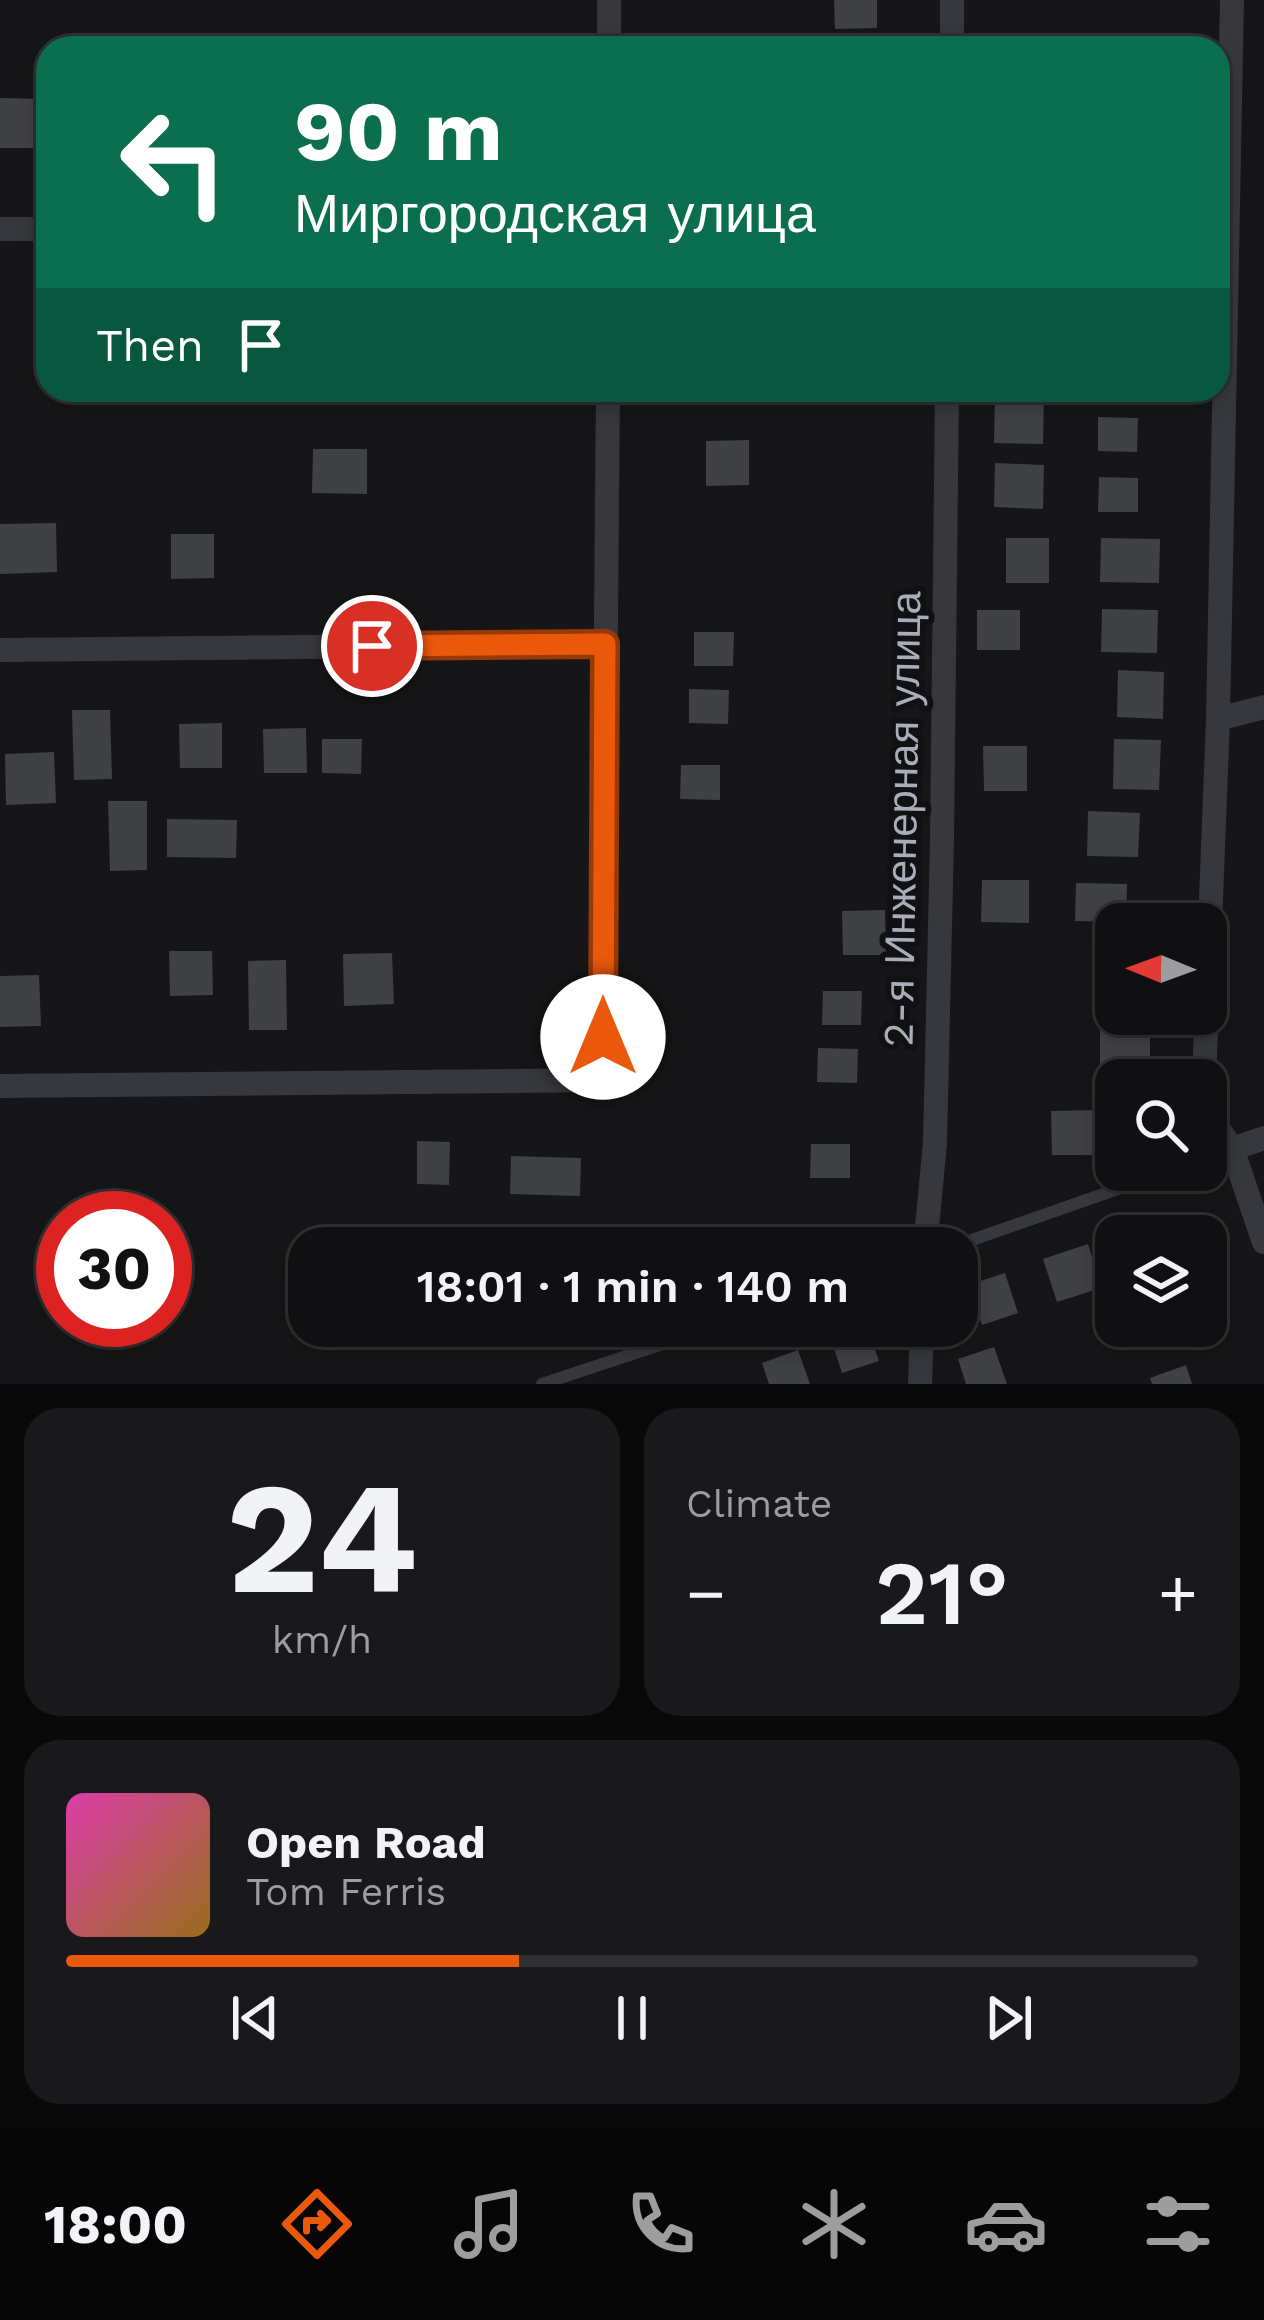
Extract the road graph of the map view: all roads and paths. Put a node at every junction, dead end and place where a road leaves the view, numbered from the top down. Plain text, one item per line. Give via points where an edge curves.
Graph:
1 (609, 0) edge
2 (952, 0) edge
3 (1232, 0) edge
4 (610, 36) edge
5 (952, 36) edge
6 (1230, 103) edge
7 (0, 229) edge
8 (36, 229) edge
9 (608, 402) edge
10 (947, 402) edge
11 (1224, 402) edge
12 (605, 644) junction
13 (0, 650) edge
14 (1264, 706) edge
15 (1218, 719) junction
16 (1205, 1059) edge
17 (0, 1086) edge
18 (1264, 1138) edge
19 (1227, 1142) edge
20 (1232, 1149) junction
21 (1227, 1151) edge
22 (1112, 1191) edge
23 (927, 1227) edge
24 (978, 1238) edge
25 (1264, 1242) edge
26 (654, 1347) edge
27 (921, 1347) edge
28 (542, 1384) edge
29 (920, 1384) edge

1 - 4 street
2 - 5 street
3 - 6 street
7 - 8 street
9 - 12 street
10 - 23 street, 2-я Инженерная улица
11 - 15 street
12 - 13 street
12 - 17 street via 602,1080
14 - 15 street
15 - 16 street
18 - 20 street
19 - 20 street
20 - 21 lane
20 - 25 street
22 - 24 lane
26 - 28 lane
27 - 29 street

